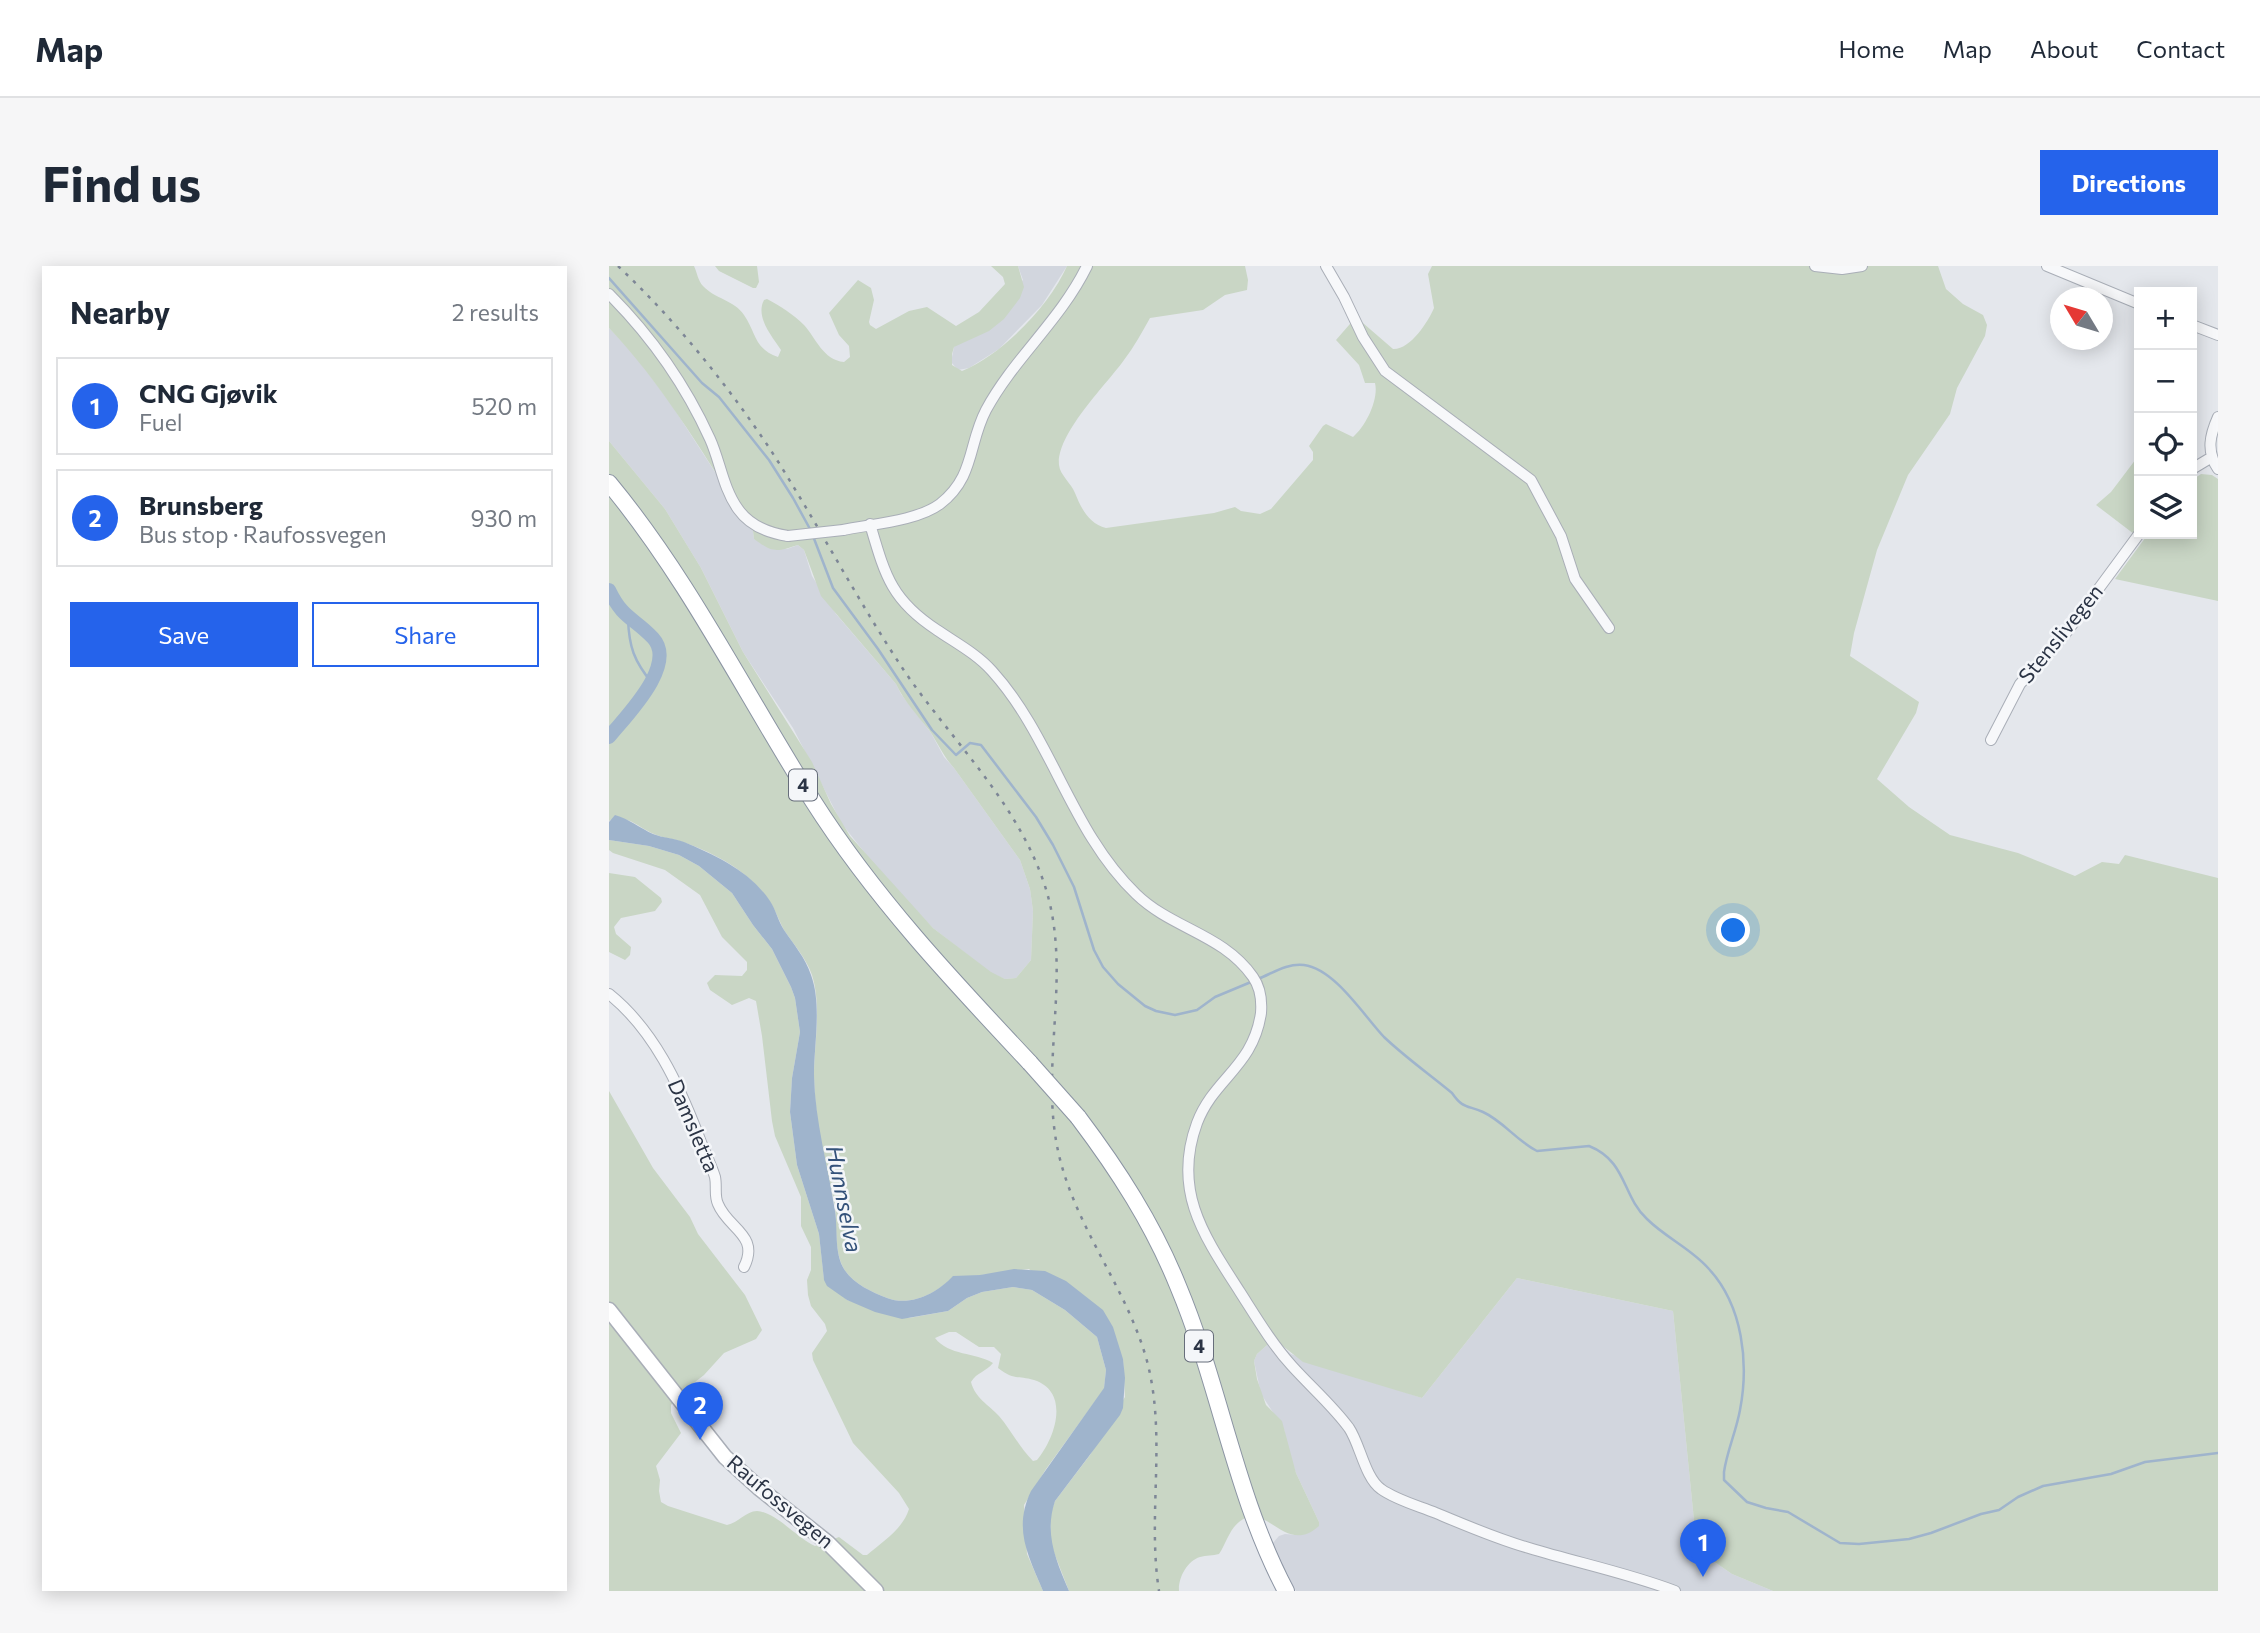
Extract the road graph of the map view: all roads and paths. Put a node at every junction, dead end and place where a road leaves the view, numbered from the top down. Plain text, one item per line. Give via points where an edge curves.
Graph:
1 (1087, 266) edge
2 (1326, 266) edge
3 (1815, 266) edge
4 (1862, 266) edge
5 (2050, 267) edge
6 (609, 293) edge
7 (2134, 302) edge
8 (2197, 327) edge
9 (2218, 335) edge
10 (2218, 417) edge
11 (2212, 457) junction
12 (2197, 465) edge
13 (2218, 468) edge
14 (609, 483) edge
15 (609, 496) edge
16 (870, 524) junction
17 (2135, 539) edge
18 (1609, 628) dead end
19 (1991, 740) dead end
20 (609, 994) edge
21 (1029, 1069) junction
22 (1077, 1123) junction
23 (744, 1267) dead end
24 (609, 1310) edge
25 (876, 1591) edge
26 (1276, 1591) edge
27 (1286, 1591) edge
28 (1675, 1591) edge

1 - 16 street via 1058,316 985,412 969,466 958,485 926,513
2 - 18 street via 1385,371 1531,480 1561,536 1575,579
3 - 4 street
5 - 7 street
6 - 16 street, bridge via 689,395 738,509 756,527 788,536
8 - 9 street
10 - 11 street via 2210,440
11 - 12 street
11 - 13 street
14 - 21 highway, 4 via 681,580 783,753 851,857
15 - 21 highway, 4 via 680,593 837,853 908,942
16 - 28 street via 897,596 982,662 1010,694 1104,859 1137,896 1168,919 1228,949 1257,982 1262,1003 1258,1033 1244,1059 1212,1096 1188,1151 1187,1178 1193,1204 1208,1241 1263,1328 1351,1431 1375,1484 1513,1543
17 - 19 street, Stenslivegen via 2066,633 2020,684
20 - 23 street, Damsletta via 647,1034 686,1103 715,1179 717,1203 749,1247
21 - 22 highway, 4
22 - 26 highway, 4 via 1143,1227 1172,1290 1239,1505
22 - 27 highway, 4 via 1116,1169 1145,1214 1178,1286 1251,1511
24 - 25 main road, Raufossvegen via 725,1457 828,1543

